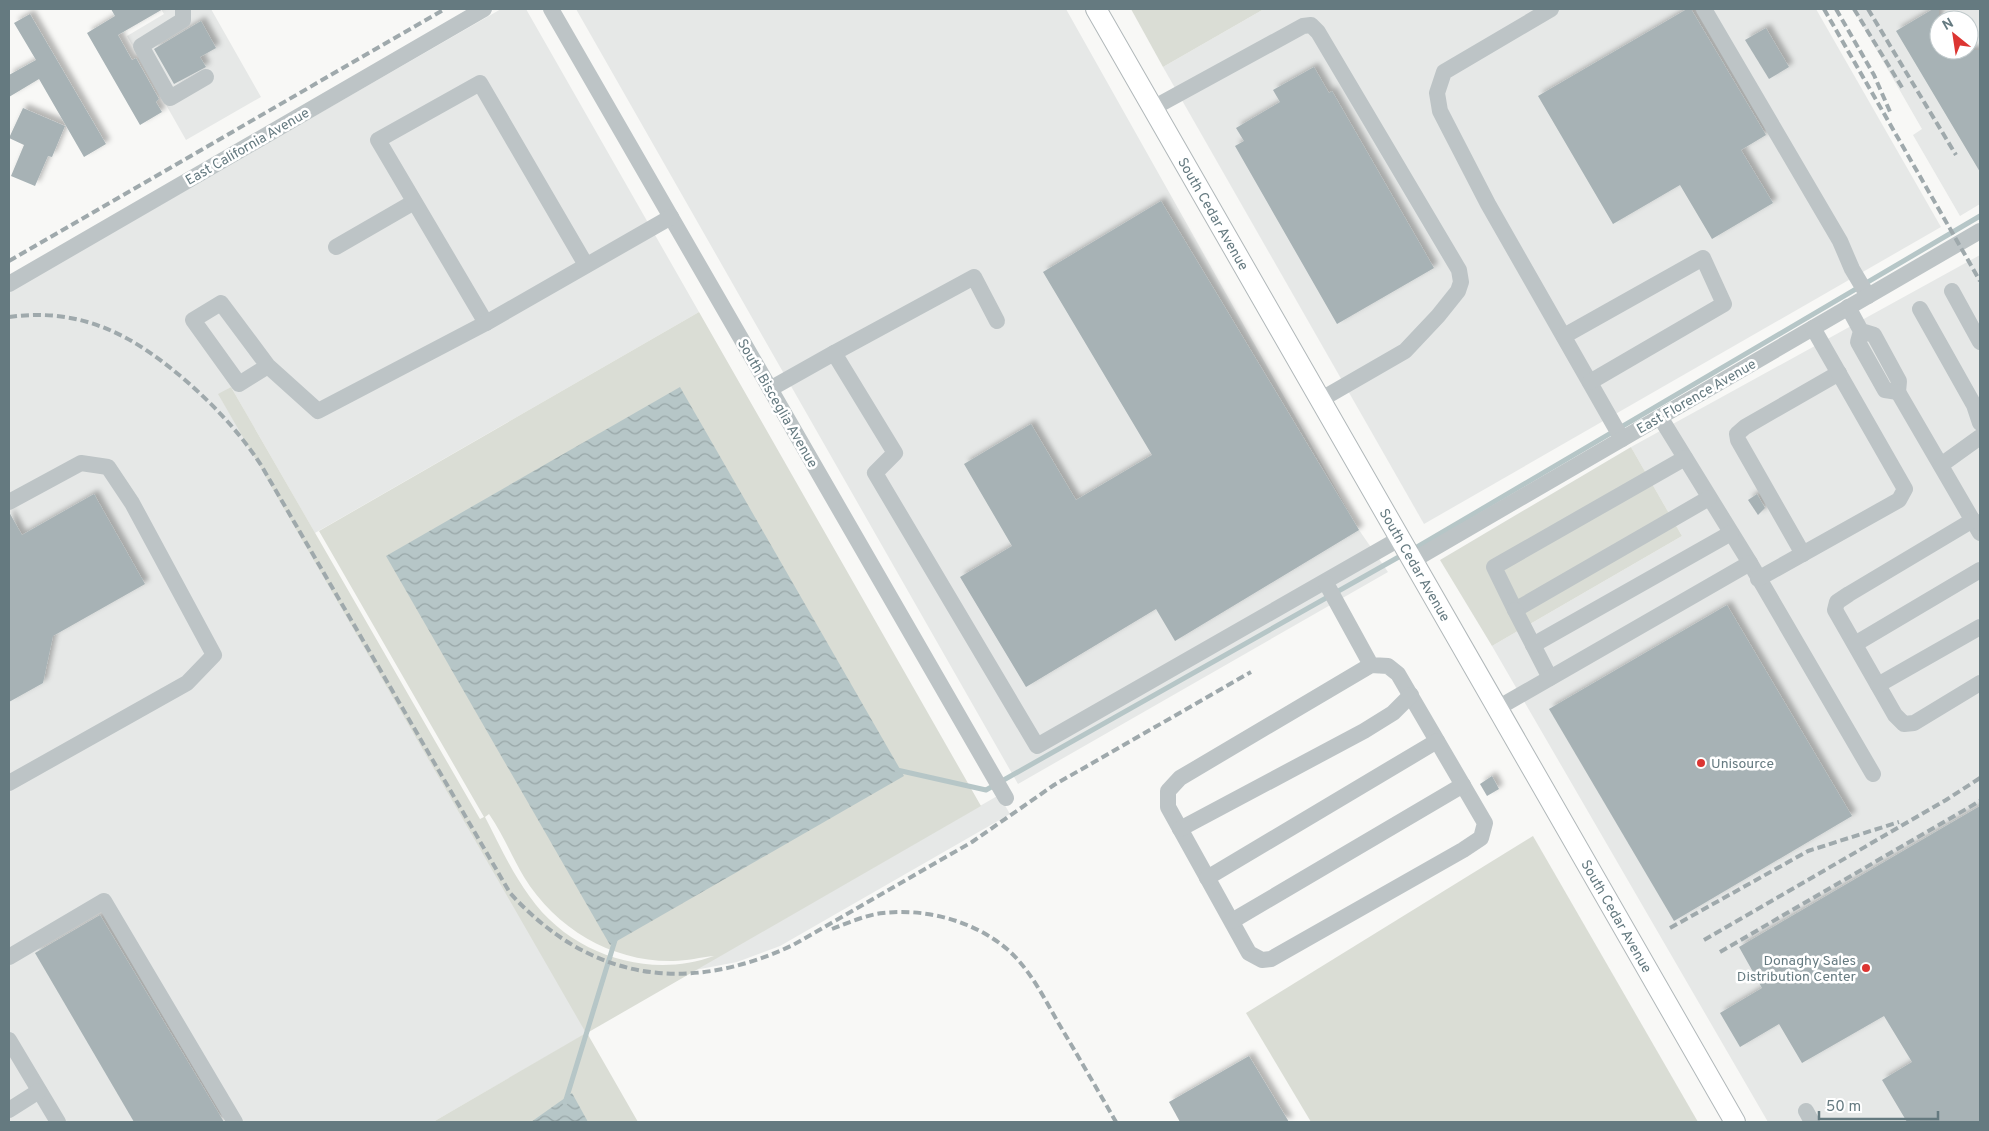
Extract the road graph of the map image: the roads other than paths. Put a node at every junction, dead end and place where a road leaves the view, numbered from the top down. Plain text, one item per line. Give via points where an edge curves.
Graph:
1 (183, 9) edge
2 (484, 9) edge
3 (551, 9) edge
4 (1096, 9) edge
5 (1551, 9) edge
6 (1704, 9) edge
7 (206, 77) dead end
8 (1152, 108) junction
9 (414, 202) junction
10 (671, 217) junction
11 (1980, 231) edge
12 (336, 248) dead end
13 (586, 265) junction
14 (9, 284) edge
15 (1952, 291) dead end
16 (1868, 296) junction
17 (1848, 307) junction
18 (1920, 309) dead end
19 (997, 321) dead end
20 (486, 323) junction
21 (1813, 328) junction
22 (1564, 336) junction
23 (1980, 342) edge
24 (834, 353) junction
25 (268, 366) junction
26 (1839, 373) junction
27 (1590, 382) junction
28 (770, 389) junction
29 (1320, 400) junction
30 (1660, 417) junction
31 (1980, 423) edge
32 (1980, 437) edge
33 (1622, 439) junction
34 (1685, 458) junction
35 (1941, 465) junction
36 (1709, 498) junction
37 (9, 502) edge
38 (1977, 526) edge
39 (1731, 533) junction
40 (1400, 539) junction
41 (1803, 554) junction
42 (1412, 561) junction
43 (1750, 563) junction
44 (1980, 570) edge
45 (1758, 579) junction
46 (1326, 583) junction
47 (1515, 610) junction
48 (1980, 627) edge
49 (1855, 644) junction
50 (1533, 645) junction
51 (1371, 665) junction
52 (1550, 678) junction
53 (1980, 683) edge
54 (1878, 685) junction
55 (1411, 696) junction
56 (1496, 709) junction
57 (1437, 741) junction
58 (1873, 774) dead end
59 (9, 782) edge
60 (1463, 785) junction
61 (1006, 798) dead end
62 (1180, 829) junction
63 (1208, 878) junction
64 (1232, 921) junction
65 (9, 957) edge
66 (9, 1040) edge
67 (40, 1091) junction
68 (9, 1110) edge
69 (58, 1122) edge
70 (235, 1122) edge
71 (1735, 1122) edge

1 - 7 street via 182,20 141,46 170,98
2 - 14 street, East California Avenue
3 - 10 street, South Bisceglia Avenue
4 - 8 main road, South Cedar Avenue
5 - 22 street via 1444,72 1437,93 1440,111
6 - 16 street via 1840,241
8 - 29 main road, South Cedar Avenue
8 - 29 street via 1303,26 1311,26 1318,32 1459,270 1461,282 1458,291 1405,351
9 - 12 street
9 - 13 street via 378,140 480,83
9 - 20 street
10 - 13 street
10 - 28 street, South Bisceglia Avenue
11 - 16 street, East Florence Avenue
13 - 20 street
15 - 23 street
16 - 17 street, East Florence Avenue
17 - 21 street, East Florence Avenue
17 - 35 street via 1861,331 1858,342 1885,390 1898,392
18 - 31 street via 1974,404
19 - 24 street via 974,277
20 - 25 street via 318,411
21 - 26 street
21 - 30 street, East Florence Avenue
22 - 27 street
22 - 27 street via 1704,258 1724,304
24 - 28 street
24 - 46 street via 895,453 876,473 1037,746
25 - 25 street via 221,303 192,320 239,384
26 - 41 street via 1904,489 1899,500
26 - 41 street via 1737,434
27 - 33 street
28 - 61 street, South Bisceglia Avenue
29 - 40 main road, South Cedar Avenue
30 - 33 street, East Florence Avenue
30 - 34 street
32 - 35 street
33 - 42 street, East Florence Avenue
34 - 36 street
34 - 47 street via 1494,567
35 - 38 street
36 - 39 street
36 - 47 street
37 - 59 street via 81,463 108,466 132,503 214,655 187,683
38 - 49 street via 1837,602 1835,610
39 - 43 street
39 - 50 street
40 - 42 main road, South Cedar Avenue
40 - 46 street
41 - 45 street
42 - 56 main road, South Cedar Avenue
43 - 45 street
43 - 52 street
44 - 49 street
45 - 58 street
46 - 51 street
47 - 50 street
48 - 54 street
49 - 54 street
50 - 52 street
51 - 55 street via 1388,666 1398,674
51 - 62 street via 1180,778 1168,791 1168,807
52 - 56 street
53 - 54 street via 1914,723 1904,724
55 - 57 street
55 - 62 street via 1393,713 1364,731
56 - 71 main road, South Cedar Avenue
57 - 60 street
57 - 63 street
60 - 64 street
60 - 64 street via 1485,823 1481,838 1463,850 1271,959 1262,960 1249,953
62 - 63 street
63 - 64 street
65 - 70 street via 104,901
66 - 67 street
67 - 68 street
67 - 69 street

